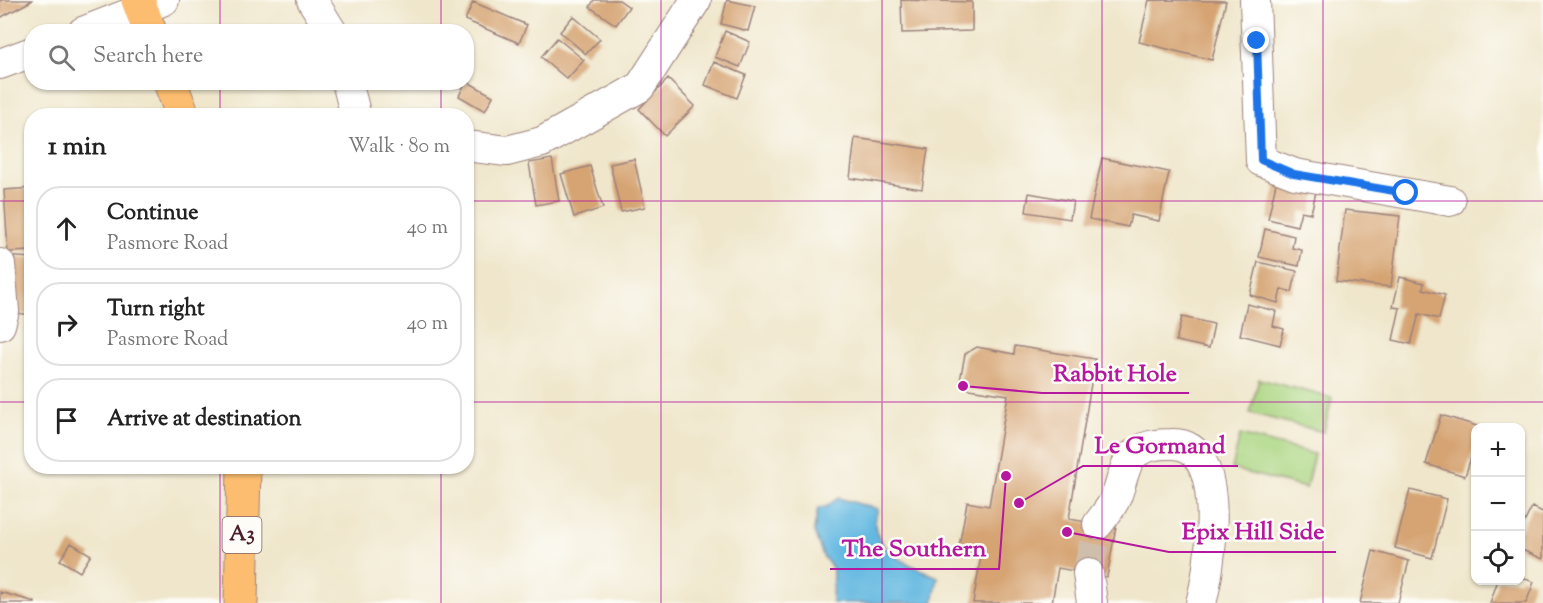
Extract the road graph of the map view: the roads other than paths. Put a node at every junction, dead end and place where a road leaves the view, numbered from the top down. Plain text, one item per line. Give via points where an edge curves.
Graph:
1 (312, 0) edge
2 (334, 0) edge
3 (696, 0) edge
4 (1255, 0) edge
5 (148, 10) edge
6 (106, 24) edge
7 (328, 24) edge
8 (333, 24) edge
9 (24, 55) edge
10 (0, 64) edge
11 (173, 90) edge
12 (349, 90) edge
13 (180, 108) edge
14 (354, 108) edge
15 (474, 148) edge
16 (1450, 201) dead end
17 (0, 264) edge
18 (0, 325) edge
19 (244, 474) edge
20 (1098, 524) tunnel mouth
21 (1088, 573) tunnel mouth
22 (241, 603) edge
23 (1092, 603) edge
24 (1201, 603) edge

1 - 7 street
2 - 8 street
3 - 15 street via 640,87 542,142 507,150
4 - 16 street via 1261,160 1294,174
5 - 6 street
9 - 10 street
11 - 13 main road
12 - 14 street
17 - 18 street via 4,311
19 - 22 main road, A3
20 - 24 street via 1115,500 1131,456 1148,446 1176,443 1194,452 1211,485 1211,539
21 - 23 street

